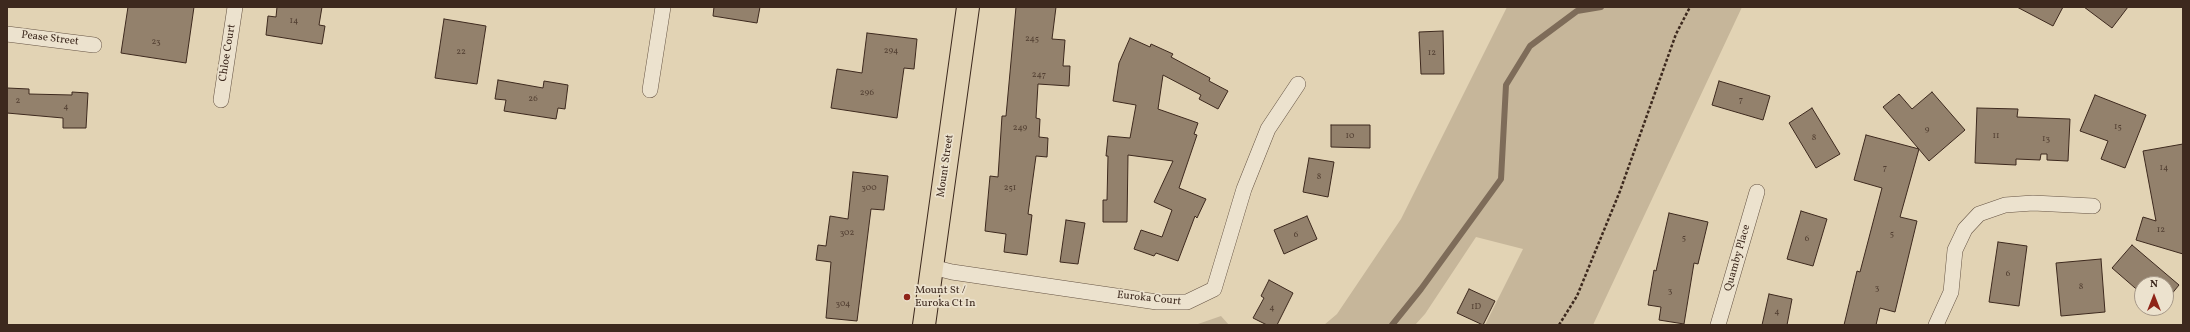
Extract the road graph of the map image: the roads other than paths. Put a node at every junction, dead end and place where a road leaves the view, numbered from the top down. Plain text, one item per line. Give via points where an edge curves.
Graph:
1 (235, 7) edge
2 (663, 7) edge
3 (968, 7) edge
4 (7, 34) edge
5 (94, 45) dead end
6 (1298, 84) dead end
7 (650, 90) dead end
8 (221, 100) dead end
9 (1757, 192) dead end
10 (2093, 206) dead end
11 (932, 267) junction
12 (924, 325) edge
13 (1718, 325) edge
14 (1936, 325) edge

1 - 8 street, Chloe Court
2 - 7 street
3 - 11 highway, Mount Street
4 - 5 street, Pease Street
6 - 11 street, Euroka Court via 1268,128 1244,189 1214,289 1187,302 1150,301
9 - 13 street, Quamby Place
10 - 14 street via 2033,203 2005,205 1979,214 1965,229 1955,250 1951,292
11 - 12 highway, Mount Street

